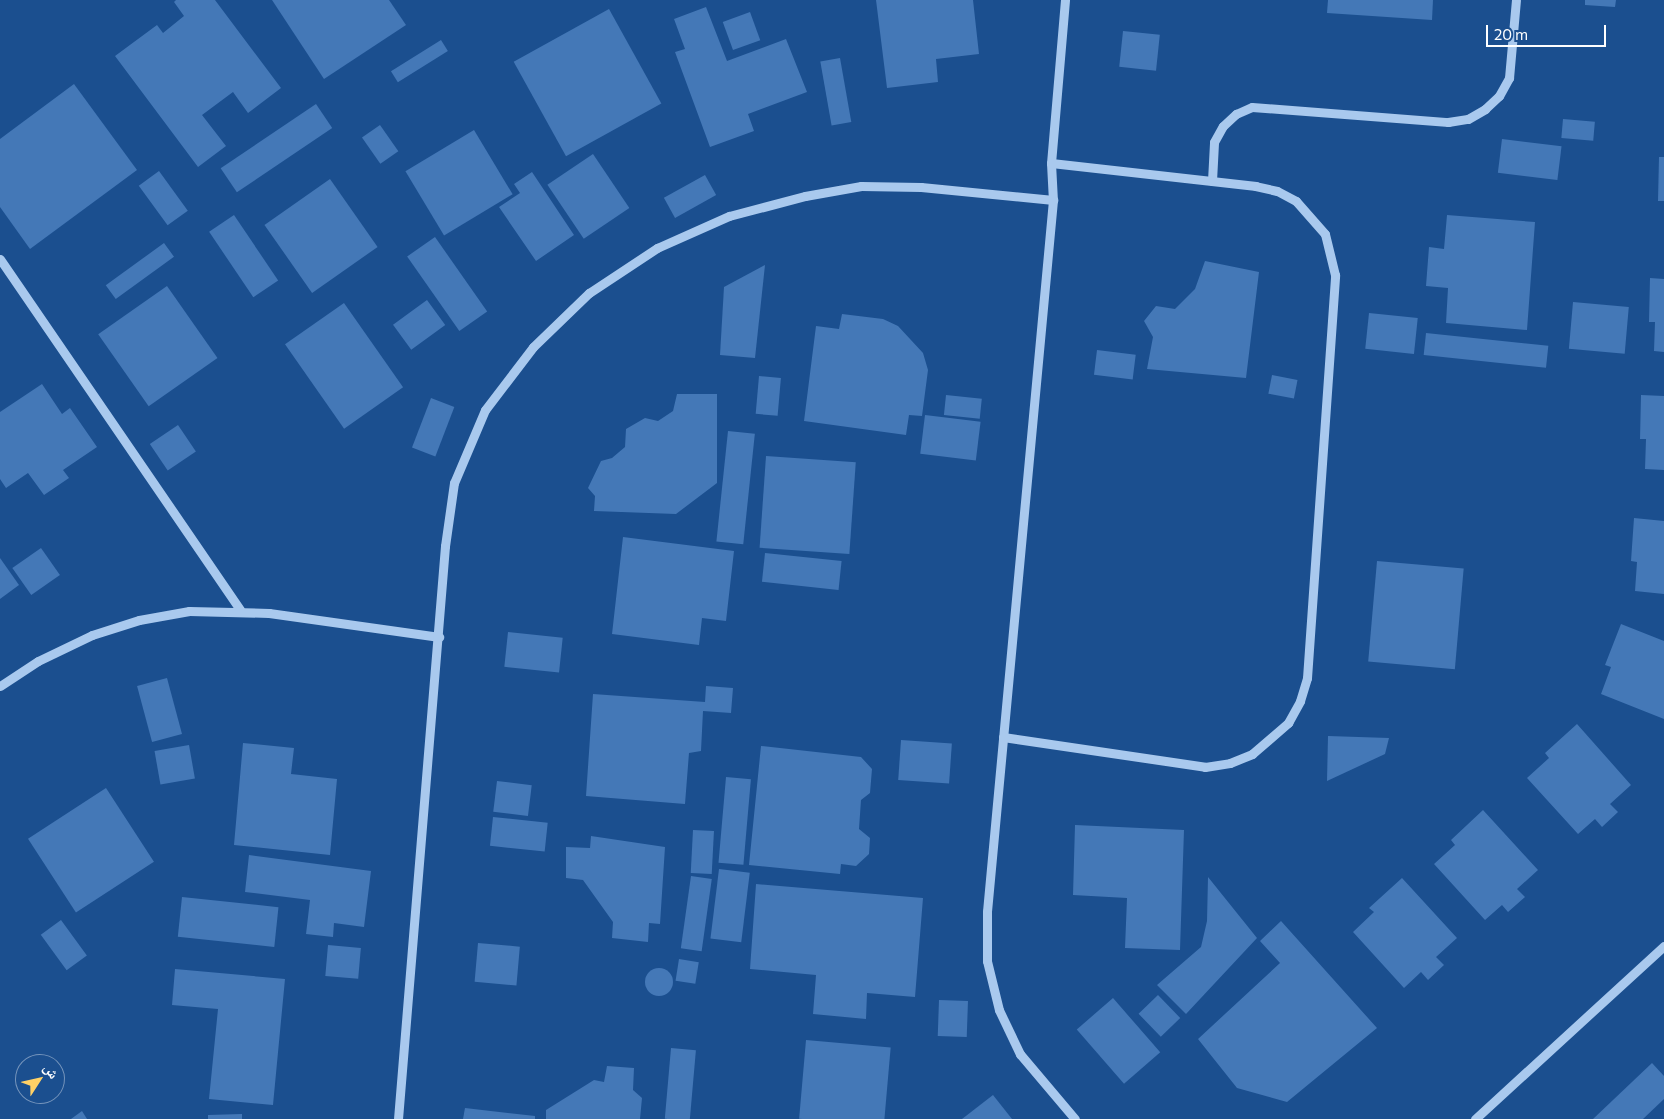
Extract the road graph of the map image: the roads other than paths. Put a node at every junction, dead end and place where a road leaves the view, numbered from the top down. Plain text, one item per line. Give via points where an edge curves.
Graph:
1 (1065, 0) edge
2 (1516, 0) edge
3 (1051, 163) junction
4 (1212, 181) junction
5 (1053, 200) junction
6 (0, 259) edge
7 (240, 610) junction
8 (439, 637) junction
9 (0, 686) edge
10 (1003, 737) junction
11 (1664, 946) edge
12 (398, 1119) edge
13 (1075, 1119) edge
14 (1475, 1119) edge

1 - 3 street
2 - 4 street via 1509,78 1499,96 1485,109 1468,119 1448,122 1252,107 1236,114 1222,126 1214,142
3 - 4 street
3 - 5 street
4 - 10 street via 1256,186 1277,191 1296,201 1325,234 1332,253 1335,275 1307,670 1300,701 1288,723 1252,754 1230,763 1206,767
5 - 8 street via 921,187 861,186 805,196 729,216 693,232 658,248 589,293 533,347 485,410 454,483 445,546
5 - 10 street
6 - 7 street
7 - 8 street
7 - 9 street via 189,611 139,620 92,635 38,662
8 - 12 street
10 - 13 street via 987,912 987,961 999,1010 1020,1054
11 - 14 street

